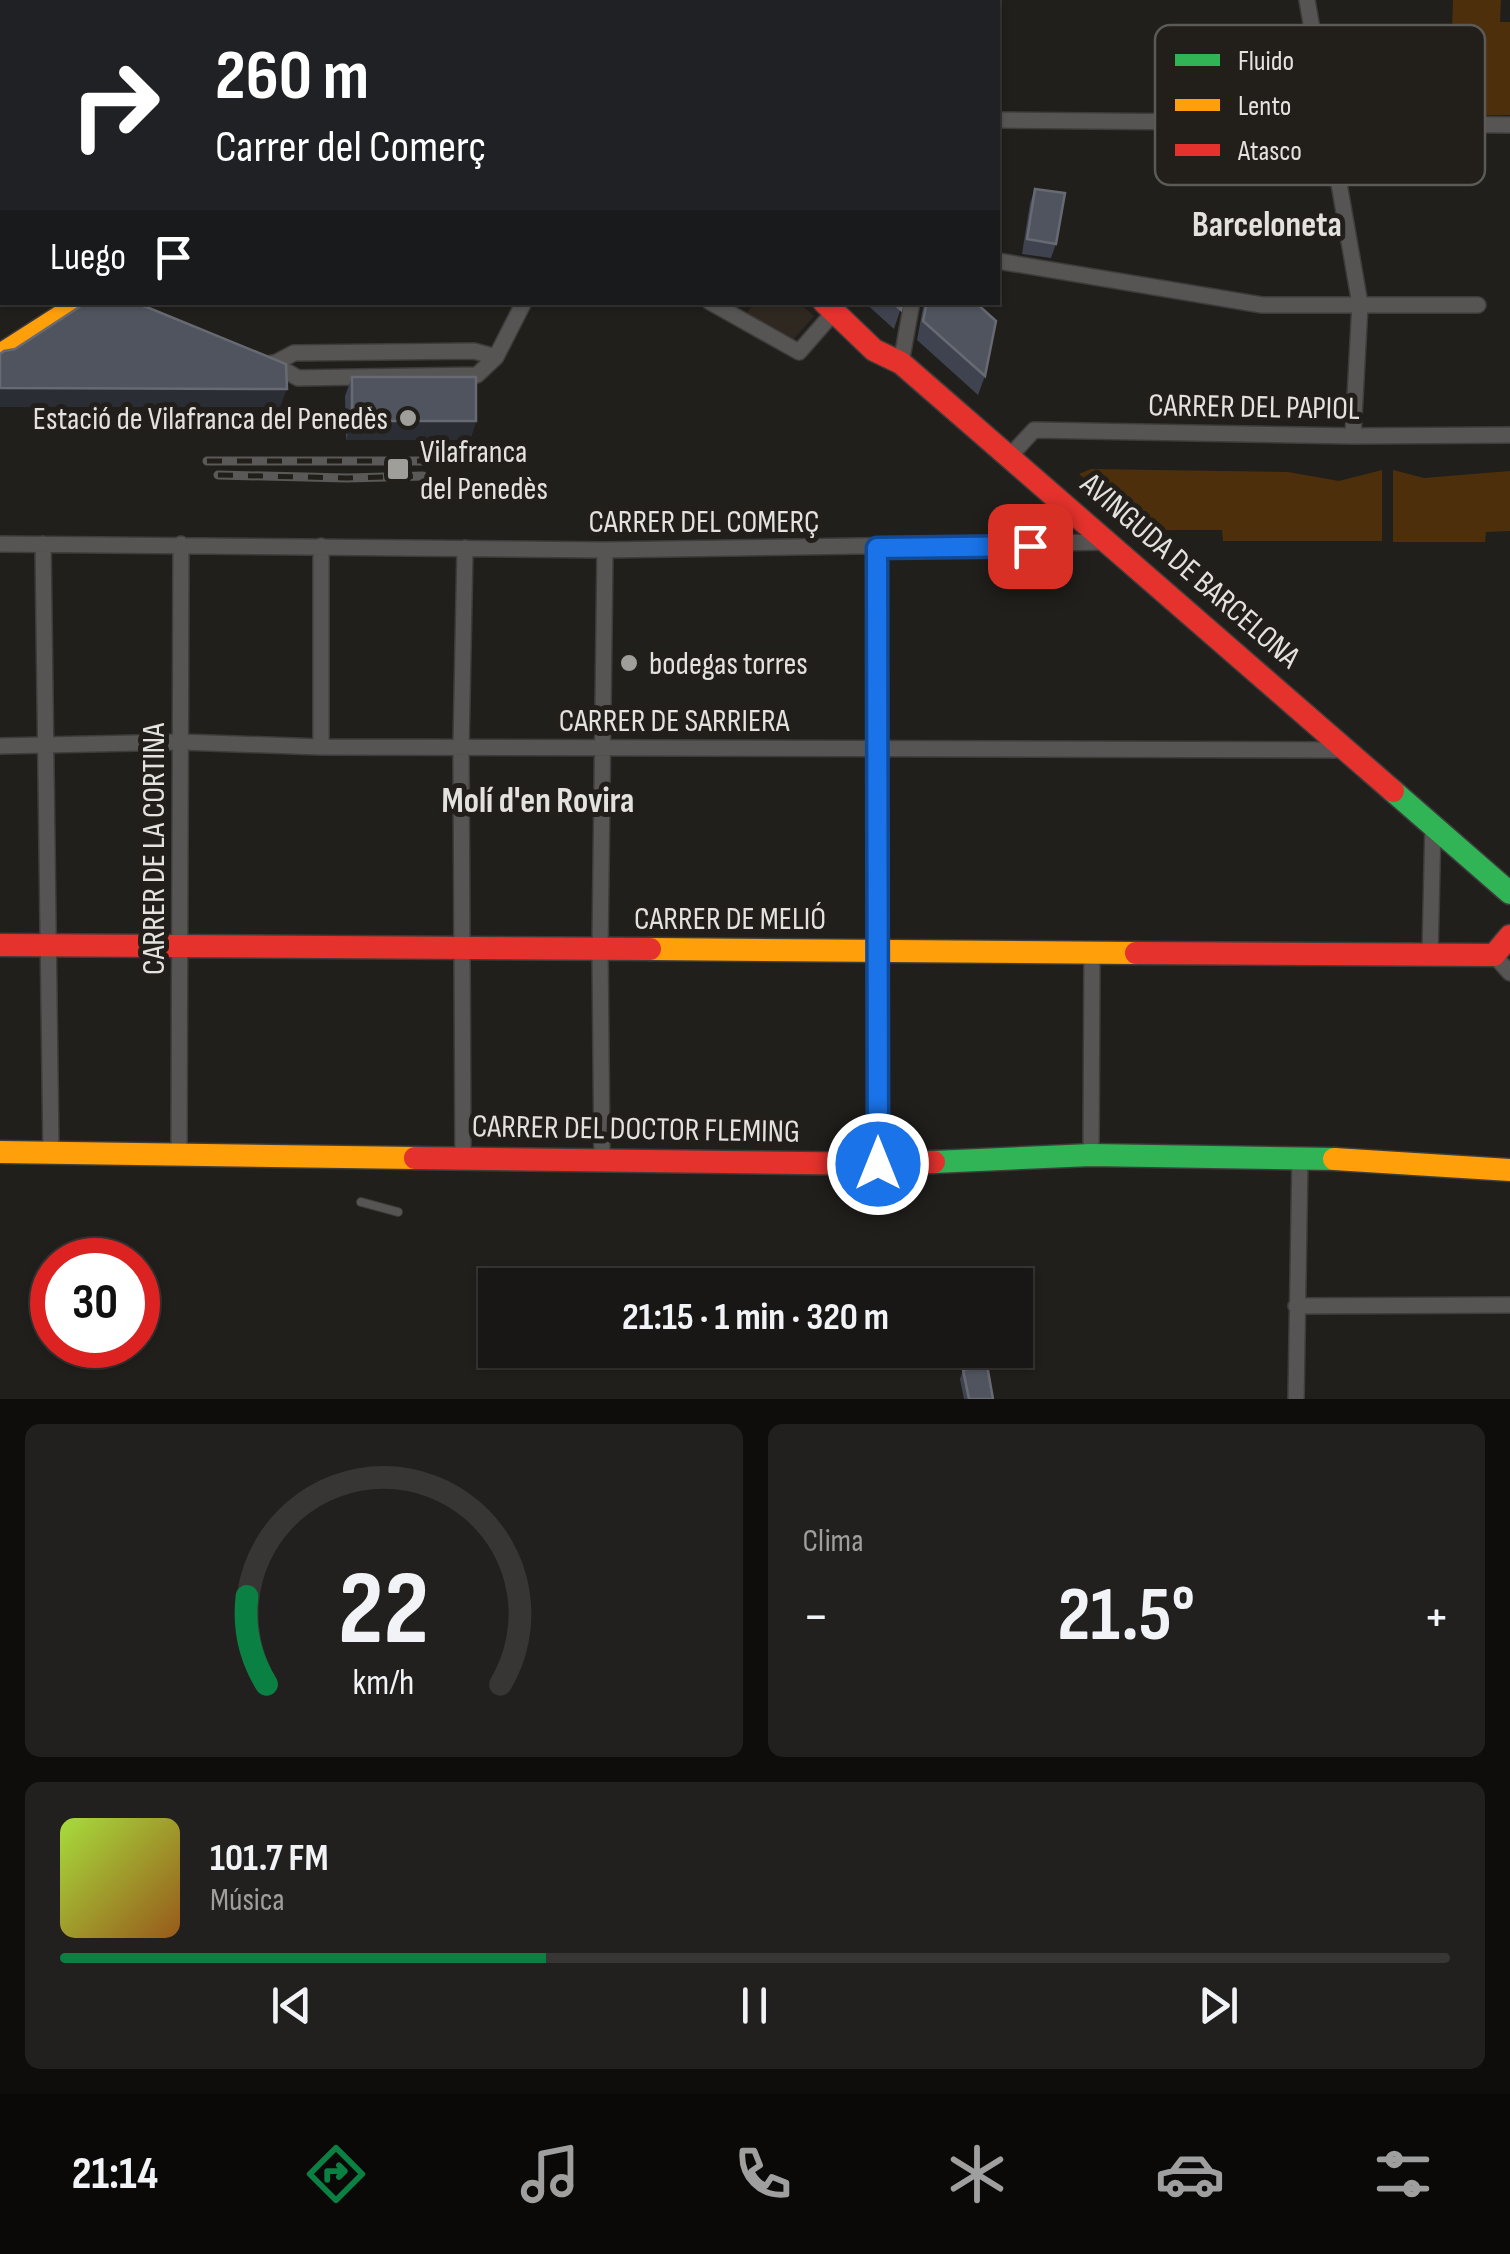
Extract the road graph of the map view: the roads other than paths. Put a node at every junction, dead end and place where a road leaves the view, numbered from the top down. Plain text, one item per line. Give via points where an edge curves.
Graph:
1 (1307, 0) edge
2 (1311, 25) edge
3 (1000, 120) edge
4 (1155, 122) edge
5 (1485, 125) edge
6 (1510, 125) edge
7 (1340, 185) edge
8 (1000, 261) edge
9 (1360, 304) junction
10 (1478, 304) dead end
11 (78, 305) edge
12 (522, 305) edge
13 (715, 305) edge
14 (911, 305) edge
15 (829, 307) edge
16 (0, 355) edge
17 (254, 357) edge
18 (496, 357) junction
19 (901, 362) junction
20 (273, 364) junction
21 (1510, 435) edge
22 (1354, 436) junction
23 (1009, 457) junction
24 (1108, 542) junction
25 (0, 544) edge
26 (43, 544) junction
27 (181, 544) junction
28 (321, 546) junction
29 (465, 548) junction
30 (877, 548) junction
31 (605, 550) junction
32 (182, 742) junction
33 (0, 746) edge
34 (46, 746) junction
35 (321, 747) junction
36 (461, 747) junction
37 (603, 748) junction
38 (877, 749) junction
39 (1349, 750) junction
40 (1433, 823) junction
41 (1507, 883) edge
42 (1510, 936) edge
43 (0, 945) edge
44 (48, 946) junction
45 (179, 946) junction
46 (461, 948) junction
47 (600, 949) junction
48 (879, 951) junction
49 (1092, 952) junction
50 (1430, 955) junction
51 (1494, 955) junction
52 (1510, 973) edge
53 (0, 1152) edge
54 (51, 1153) junction
55 (179, 1154) junction
56 (1091, 1155) junction
57 (462, 1158) junction
58 (1300, 1158) junction
59 (602, 1160) junction
60 (878, 1164) junction
61 (1510, 1170) edge
62 (361, 1202) dead end
63 (398, 1212) dead end
64 (1296, 1306) junction
65 (1510, 1306) edge
66 (1296, 1399) edge

1 - 2 street
3 - 4 street
5 - 6 street
7 - 9 street
8 - 9 street via 1262,305
9 - 10 street
9 - 22 street
11 - 16 street
12 - 18 street
13 - 15 street via 798,352
14 - 19 street
15 - 19 street, AVINGUDA DE BARCELONA via 874,350
17 - 20 street
18 - 20 street via 294,353
18 - 20 street via 476,375 298,378
19 - 23 street, AVINGUDA DE BARCELONA
21 - 22 street, CARRER DEL PAPIOL
22 - 23 street, CARRER DEL PAPIOL via 1034,430
23 - 24 street, AVINGUDA DE BARCELONA
24 - 30 street, CARRER DEL COMERÇ
24 - 39 street, AVINGUDA DE BARCELONA
25 - 26 street, CARRER DEL COMERÇ
26 - 27 street, CARRER DEL COMERÇ
26 - 34 street
27 - 28 street, CARRER DEL COMERÇ
27 - 32 street, CARRER DE LA CORTINA
28 - 29 street, CARRER DEL COMERÇ
28 - 35 street
29 - 31 street, CARRER DEL COMERÇ
29 - 36 street
30 - 31 street, CARRER DEL COMERÇ
30 - 38 street
31 - 37 street
32 - 34 street, CARRER DE SARRIERA
32 - 35 street, CARRER DE SARRIERA
32 - 45 street, CARRER DE LA CORTINA
33 - 34 street, CARRER DE SARRIERA
34 - 44 street
35 - 36 street, CARRER DE SARRIERA
36 - 37 street, CARRER DE SARRIERA
36 - 46 street
37 - 38 street, CARRER DE SARRIERA
37 - 47 street
38 - 39 street, CARRER DE SARRIERA
38 - 48 street
39 - 40 street, AVINGUDA DE BARCELONA
40 - 41 street, AVINGUDA DE BARCELONA
40 - 50 street
42 - 51 street
43 - 44 street, CARRER DE MELIÓ
44 - 45 street, CARRER DE MELIÓ
44 - 54 street
45 - 46 street, CARRER DE MELIÓ
45 - 55 street, CARRER DE LA CORTINA
46 - 47 street, CARRER DE MELIÓ
46 - 57 street
47 - 48 street, CARRER DE MELIÓ
47 - 59 street
48 - 49 street, CARRER DE MELIÓ
48 - 60 street
49 - 50 street, CARRER DE MELIÓ
49 - 56 street
50 - 51 street, CARRER DE MELIÓ
51 - 52 street
53 - 54 street, CARRER DEL DOCTOR FLEMING
54 - 55 street, CARRER DEL DOCTOR FLEMING
55 - 57 street, CARRER DEL DOCTOR FLEMING
56 - 58 street, CARRER DEL DOCTOR FLEMING
56 - 60 street, CARRER DEL DOCTOR FLEMING
57 - 59 street, CARRER DEL DOCTOR FLEMING
58 - 61 street, CARRER DEL DOCTOR FLEMING
58 - 64 street
59 - 60 street, CARRER DEL DOCTOR FLEMING
62 - 63 lane
64 - 65 street
64 - 66 street

